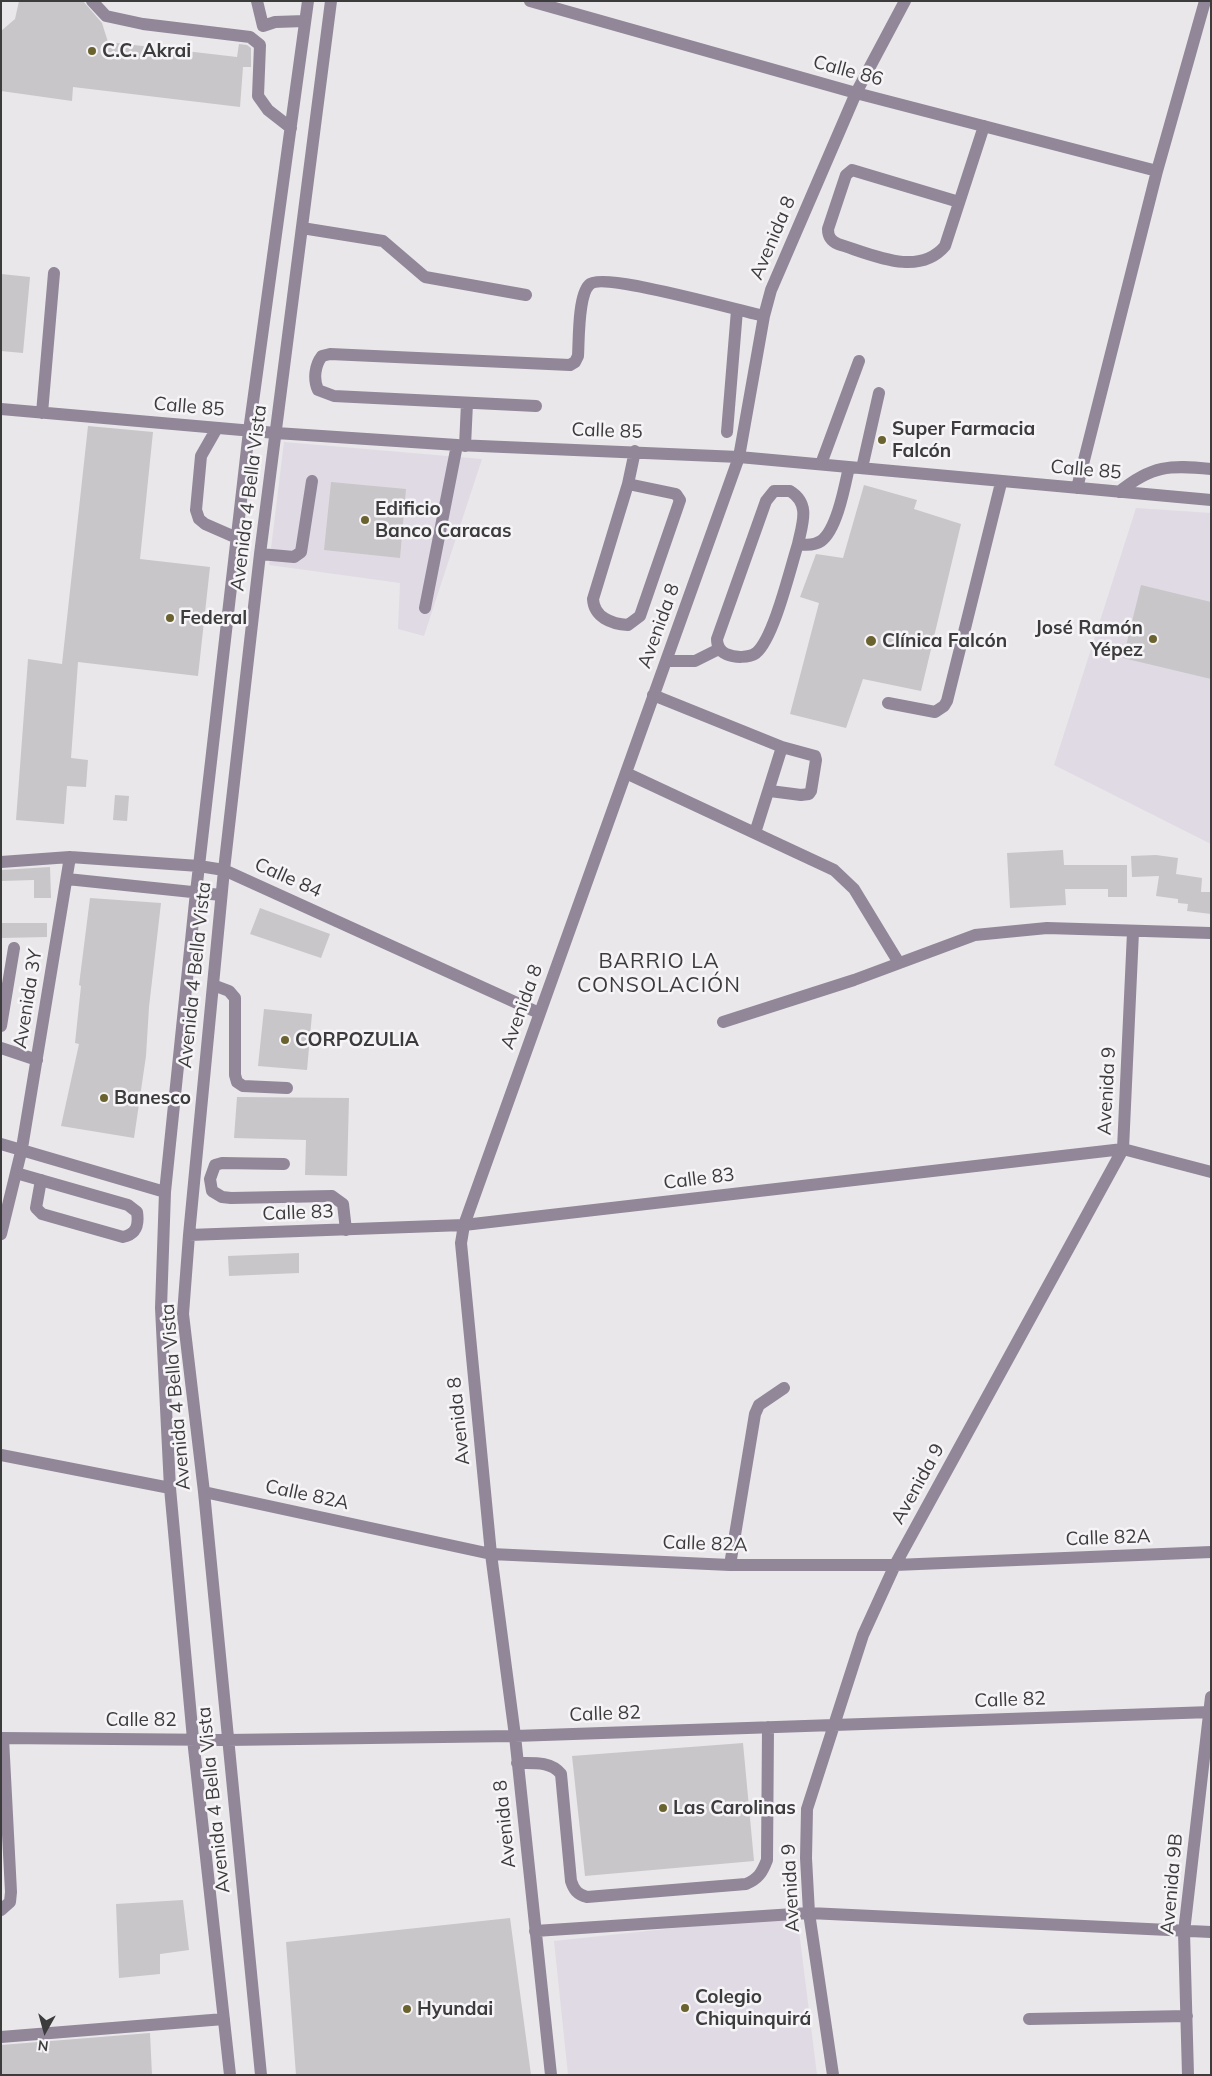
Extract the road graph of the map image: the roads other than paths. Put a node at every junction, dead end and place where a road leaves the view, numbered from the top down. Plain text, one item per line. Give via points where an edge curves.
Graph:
1 (92, 1) edge
2 (256, 1) edge
3 (308, 1) edge
4 (331, 1) edge
5 (530, 1) edge
6 (905, 1) edge
7 (1205, 1) edge
8 (305, 21) junction
9 (263, 26) junction
10 (260, 45) junction
11 (856, 93) junction
12 (984, 126) junction
13 (291, 128) junction
14 (1157, 171) junction
15 (959, 202) junction
16 (302, 228) junction
17 (54, 273) dead end
18 (526, 295) dead end
19 (737, 310) junction
20 (764, 316) junction
21 (859, 361) dead end
22 (878, 393) dead end
23 (468, 403) junction
24 (536, 406) dead end
25 (1, 409) edge
26 (42, 413) junction
27 (217, 428) junction
28 (249, 431) junction
29 (727, 432) dead end
30 (276, 433) junction
31 (461, 446) junction
32 (635, 451) junction
33 (739, 456) junction
34 (821, 464) junction
35 (849, 467) junction
36 (862, 468) junction
37 (1211, 470) edge
38 (312, 481) dead end
39 (1001, 483) junction
40 (628, 484) junction
41 (1078, 488) junction
42 (1119, 492) junction
43 (1211, 500) edge
44 (237, 538) junction
45 (798, 544) junction
46 (260, 554) junction
47 (425, 608) dead end
48 (719, 649) junction
49 (666, 661) junction
50 (653, 695) junction
51 (888, 703) dead end
52 (782, 747) junction
53 (626, 773) junction
54 (770, 791) junction
55 (755, 833) junction
56 (70, 857) junction
57 (1, 862) edge
58 (199, 866) junction
59 (224, 870) junction
60 (67, 879) junction
61 (196, 892) junction
62 (221, 895) junction
63 (1133, 932) junction
64 (1210, 933) edge
65 (14, 948) dead end
66 (899, 963) junction
67 (212, 985) junction
68 (540, 1013) junction
69 (723, 1022) dead end
70 (1, 1026) edge
71 (1, 1048) edge
72 (37, 1060) junction
73 (287, 1088) dead end
74 (1, 1144) edge
75 (22, 1148) junction
76 (1123, 1150) junction
77 (284, 1164) dead end
78 (1211, 1172) edge
79 (16, 1173) junction
80 (41, 1180) junction
81 (165, 1192) junction
82 (464, 1225) junction
83 (346, 1230) junction
84 (1, 1234) edge
85 (188, 1235) junction
86 (784, 1388) dead end
87 (1, 1455) edge
88 (170, 1488) junction
89 (204, 1492) junction
90 (1211, 1552) edge
91 (491, 1554) junction
92 (730, 1565) junction
93 (895, 1566) junction
94 (1211, 1697) edge
95 (1209, 1712) edge
96 (832, 1725) junction
97 (768, 1727) junction
98 (515, 1736) junction
99 (2, 1738) edge
100 (193, 1739) junction
101 (226, 1740) junction
102 (517, 1762) junction
103 (1, 1910) edge
104 (809, 1913) junction
105 (535, 1931) junction
106 (1184, 1932) junction
107 (1211, 1932) edge
108 (1187, 2016) junction
109 (224, 2019) junction
110 (1028, 2019) dead end
111 (1, 2036) edge
112 (230, 2075) edge
113 (261, 2075) edge
114 (551, 2075) edge
115 (833, 2075) edge
116 (1188, 2075) edge

1 - 10 street via 106,16 143,24 245,36
2 - 9 street
3 - 8 street, Avenida 4 Bella Vista
4 - 16 street, Avenida 4 Bella Vista
5 - 11 street, Calle 86
6 - 11 street, Avenida 8
7 - 14 street
8 - 9 street via 275,22
8 - 13 street, Avenida 4 Bella Vista
9 - 10 street
10 - 13 street via 258,96 268,110
11 - 12 street, Calle 86
11 - 20 street, Avenida 8 via 771,290
12 - 14 street, Calle 86
12 - 15 street
13 - 28 street, Avenida 4 Bella Vista
14 - 41 street
15 - 15 street via 945,246 932,258 920,261 896,262 833,242 828,234 846,175 852,170
16 - 18 street via 383,240 425,277
16 - 30 street, Avenida 4 Bella Vista
17 - 26 street
19 - 20 street
19 - 23 street via 646,287 597,280 589,284 582,296 578,356 570,365 330,354 317,362 315,383 318,390 334,396
19 - 29 street
20 - 33 street, Avenida 8
21 - 34 street
22 - 36 street
23 - 24 street
23 - 31 street
25 - 26 street, Calle 85
26 - 27 street, Calle 85
27 - 28 street, Calle 85
27 - 44 street via 200,456 196,510 205,524
28 - 30 street, Calle 85
28 - 44 street, Avenida 4 Bella Vista
30 - 31 street, Calle 85
30 - 46 street, Avenida 4 Bella Vista
31 - 32 street, Calle 85
31 - 47 street
32 - 33 street, Calle 85
32 - 40 street
33 - 34 street, Calle 85
33 - 49 street, Avenida 8
34 - 35 street, Calle 85
35 - 36 street, Calle 85
35 - 45 street via 842,503 826,536 813,544
36 - 39 street, Calle 85
37 - 42 street via 1179,467 1151,471
38 - 46 street via 301,552 294,557
39 - 41 street, Calle 85
39 - 51 street via 944,706 935,712
40 - 40 street via 592,598 596,612 604,618 628,625 640,616 680,500 676,494
41 - 42 street, Calle 85
42 - 43 street, Calle 85
44 - 58 street, Avenida 4 Bella Vista
45 - 48 street via 772,625 761,647 744,657 726,654
45 - 48 street via 803,503 790,491 774,490 766,500 718,634
46 - 59 street, Avenida 4 Bella Vista
48 - 49 street via 695,661
49 - 50 street, Avenida 8
50 - 52 street
50 - 53 street, Avenida 8
52 - 54 street
52 - 54 street via 815,756 811,791 801,795
53 - 55 street
53 - 68 street, Avenida 8
54 - 55 street
55 - 66 street via 834,870 854,890
56 - 57 street, Calle 84
56 - 58 street, Calle 84
56 - 60 street, Avenida 3Y
58 - 59 street, Calle 84
58 - 61 street, Avenida 4 Bella Vista
59 - 62 street, Avenida 4 Bella Vista
59 - 68 street, Calle 84
60 - 61 street
60 - 72 street, Avenida 3Y
61 - 62 street
61 - 81 street, Avenida 4 Bella Vista
62 - 67 street, Avenida 4 Bella Vista
63 - 64 street
63 - 66 street via 1047,928 975,935
63 - 76 street, Avenida 9
65 - 70 street
66 - 69 street
67 - 73 street via 229,991 234,998 237,1082 243,1086
67 - 85 street, Avenida 4 Bella Vista
68 - 82 street, Avenida 8
71 - 72 street
72 - 75 street, Avenida 3Y
74 - 75 street
75 - 79 street, Avenida 3Y
75 - 81 street
76 - 78 street, Calle 83
76 - 82 street, Calle 83
76 - 93 street, Avenida 9
77 - 83 street via 215,1165 210,1179 212,1191 231,1198 332,1196 343,1204
79 - 80 street
79 - 84 street, Avenida 3Y
80 - 80 street via 133,1208 138,1221 135,1231 123,1236 42,1214 36,1208
81 - 88 street, Avenida 4 Bella Vista via 161,1308
82 - 83 street, Calle 83
82 - 91 street, Avenida 8 via 461,1243
83 - 85 street, Calle 83
85 - 89 street, Avenida 4 Bella Vista via 184,1314
86 - 92 street via 759,1405 754,1414
87 - 88 street
88 - 100 street, Avenida 4 Bella Vista
89 - 91 street, Calle 82A
89 - 101 street, Avenida 4 Bella Vista
90 - 93 street, Calle 82A
91 - 92 street, Calle 82A
91 - 98 street, Avenida 8
92 - 93 street, Calle 82A
93 - 96 street, Avenida 9 via 863,1635
94 - 95 street, Avenida 9B
95 - 96 street, Calle 82
95 - 106 street, Avenida 9B
96 - 97 street, Calle 82
96 - 104 street, Avenida 9 via 807,1809
97 - 98 street, Calle 82
97 - 102 street via 766,1860 756,1880 746,1884 580,1895 573,1890 570,1881 562,1774 547,1764
98 - 101 street, Calle 82
98 - 102 street, Avenida 8
99 - 100 street, Calle 82
99 - 103 street via 11,1892 10,1902
100 - 101 street, Calle 82
100 - 109 street, Avenida 4 Bella Vista
101 - 113 street, Avenida 4 Bella Vista
102 - 105 street, Avenida 8
104 - 105 street
104 - 106 street
104 - 115 street, Avenida 9
105 - 114 street, Avenida 8
106 - 107 street
106 - 108 street, Avenida 9B
108 - 110 street
108 - 116 street, Avenida 9B
109 - 111 street
109 - 112 street, Avenida 4 Bella Vista

